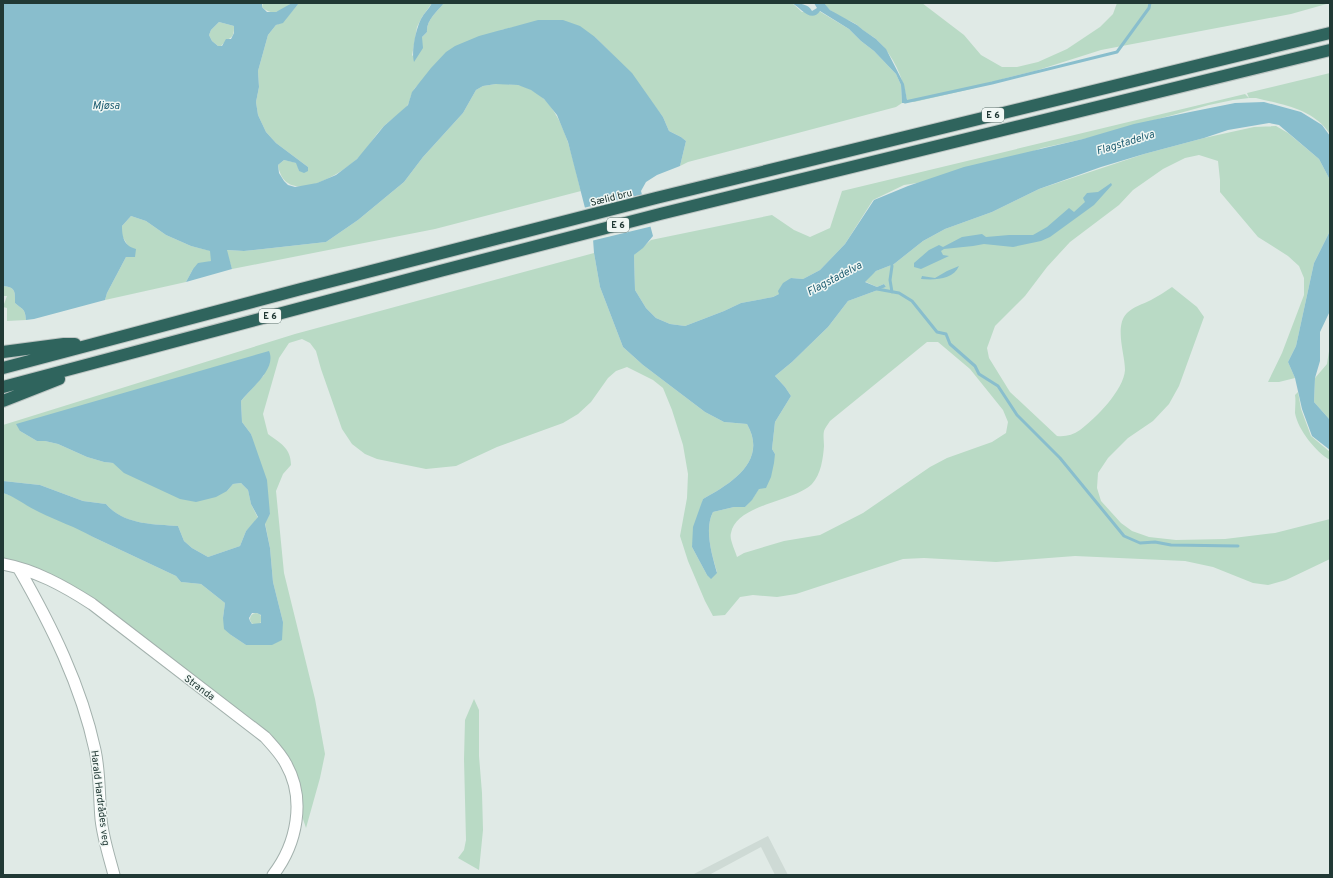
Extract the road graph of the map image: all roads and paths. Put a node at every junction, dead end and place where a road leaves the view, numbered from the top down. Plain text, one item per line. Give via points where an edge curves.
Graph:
1 (1330, 33) edge
2 (1330, 50) edge
3 (96, 343) junction
4 (3, 352) edge
5 (100, 360) junction
6 (3, 368) edge
7 (3, 387) edge
8 (3, 401) edge
9 (3, 564) edge
10 (19, 568) junction
11 (114, 875) edge
12 (273, 875) edge

1 - 3 highway, Sælid bru / E 6 via 656,198 300,288
2 - 5 highway, E 6 via 576,235
3 - 4 highway, E 6 via 64,344
3 - 6 highway, E 6
5 - 7 highway, E 6
5 - 8 highway, E 6 via 76,373
9 - 10 street, Stranda
10 - 11 street, Harald Hardrådes veg via 55,634 83,706 95,749 104,842
10 - 12 street, Stranda via 65,587 92,604 265,737 277,751 292,776 297,808 296,826 291,843

